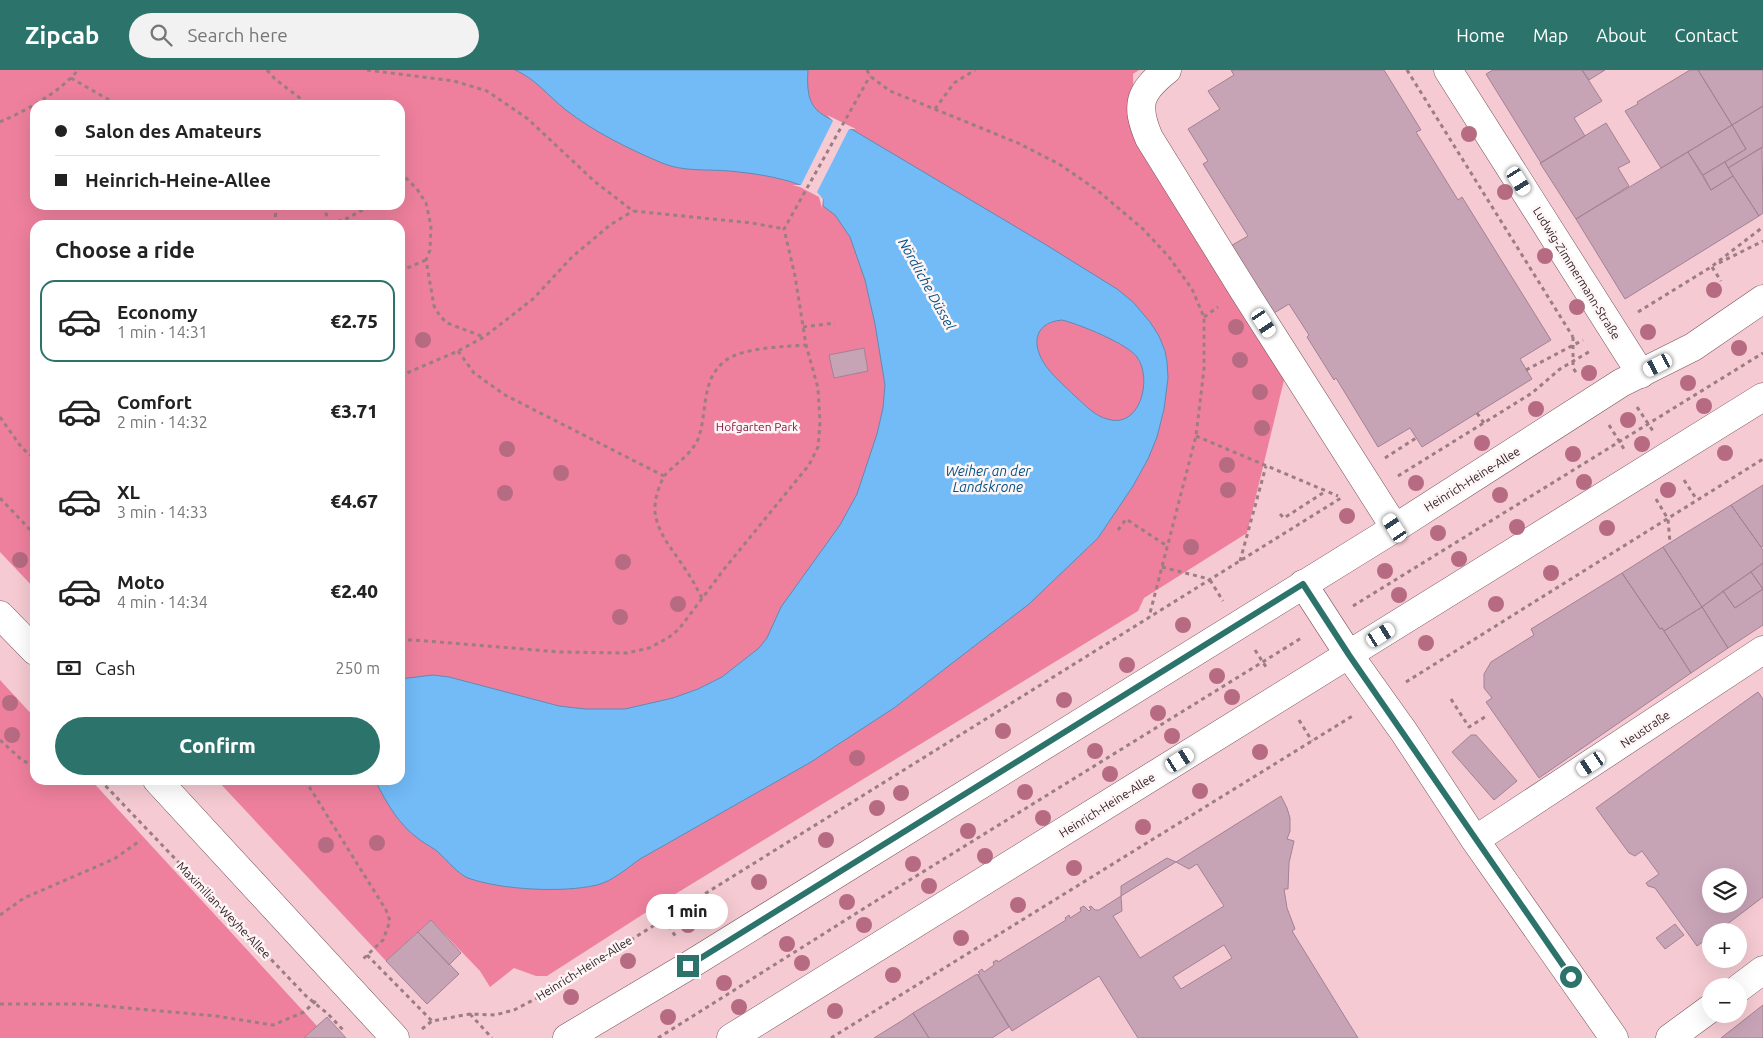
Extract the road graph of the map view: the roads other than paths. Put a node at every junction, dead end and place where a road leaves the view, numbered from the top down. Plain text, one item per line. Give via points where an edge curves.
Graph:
1 (1167, 70) edge
2 (1448, 70) edge
3 (1763, 299) edge
4 (1641, 374) junction
5 (1763, 397) edge
6 (1395, 528) junction
7 (1303, 584) junction
8 (0, 615) edge
9 (30, 646) edge
10 (1349, 655) junction
11 (1760, 655) edge
12 (162, 785) edge
13 (1475, 840) junction
14 (1763, 970) edge
15 (1747, 982) edge
16 (1702, 1015) edge
17 (579, 1034) edge
18 (396, 1038) edge
19 (731, 1038) edge
20 (1614, 1038) edge
21 (1670, 1038) edge

1 - 6 main road via 1146,90 1141,104 1150,138
2 - 4 main road, Ludwig-Zimmermann-Straße via 1604,337
3 - 4 main road, Heinrich-Heine-Allee via 1694,347
4 - 6 main road, Heinrich-Heine-Allee via 1621,383
5 - 10 main road, Heinrich-Heine-Allee
6 - 7 main road, Heinrich-Heine-Allee
7 - 10 main road
7 - 17 main road, Heinrich-Heine-Allee
8 - 9 main road
10 - 13 main road
10 - 19 main road, Heinrich-Heine-Allee
11 - 13 main road, Neustraße
12 - 18 main road
13 - 20 main road
14 - 15 main road
16 - 21 main road

